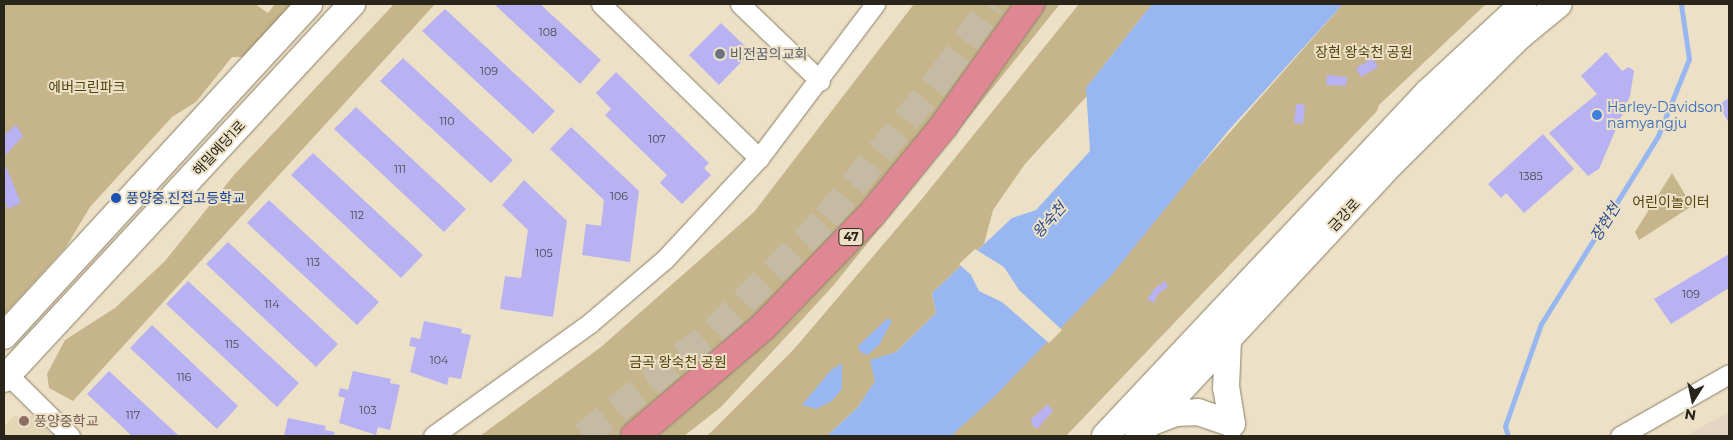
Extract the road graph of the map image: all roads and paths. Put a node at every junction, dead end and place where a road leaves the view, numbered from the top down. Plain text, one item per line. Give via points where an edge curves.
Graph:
1 (308, 4) edge
2 (352, 4) edge
3 (601, 4) edge
4 (740, 4) edge
5 (875, 4) edge
6 (1030, 4) edge
7 (1523, 4) edge
8 (1560, 4) edge
9 (820, 81) junction
10 (759, 158) junction
11 (4, 336) edge
12 (1228, 340) junction
13 (1729, 374) edge
14 (5, 375) edge
15 (1145, 430) edge
16 (1236, 430) edge
17 (70, 436) edge
18 (434, 436) edge
19 (635, 436) edge
20 (1105, 436) edge
21 (1620, 436) edge

1 - 11 main road
2 - 14 main road, 해밀예당1로
3 - 10 street
4 - 9 street
5 - 9 street
6 - 19 highway, 47 via 943,127 872,214 762,328
7 - 20 main road, 금강로 via 1427,93
8 - 12 main road, 금강로 via 1520,36 1393,162
9 - 10 street
10 - 18 street via 665,259 605,310
12 - 15 main road, 금강로
12 - 16 main road via 1226,388
13 - 21 street
14 - 17 street
15 - 16 main road via 1175,413 1198,412

